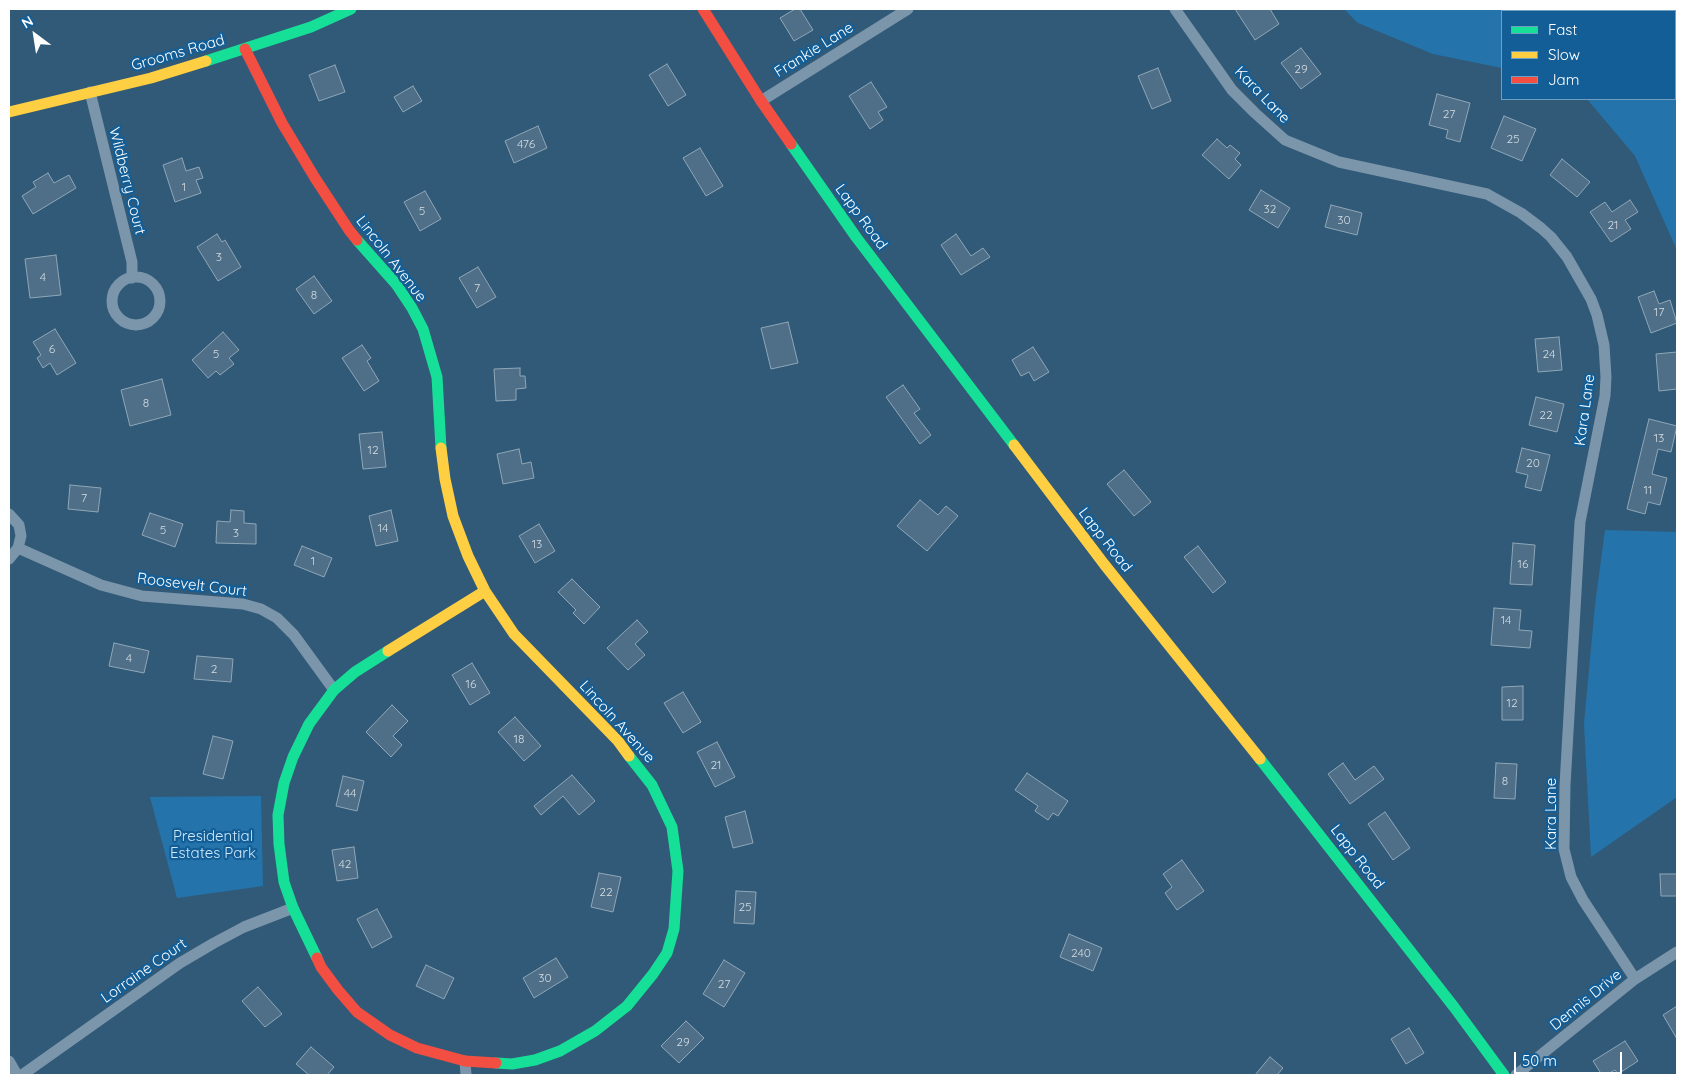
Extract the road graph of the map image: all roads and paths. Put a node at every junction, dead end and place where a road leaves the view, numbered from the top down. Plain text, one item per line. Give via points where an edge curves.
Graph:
1 (351, 9) edge
2 (703, 9) edge
3 (908, 9) edge
4 (1175, 9) edge
5 (245, 50) junction
6 (90, 92) junction
7 (761, 101) junction
8 (9, 112) edge
9 (132, 278) junction
10 (9, 514) edge
11 (18, 548) junction
12 (9, 559) edge
13 (485, 591) junction
14 (334, 690) junction
15 (293, 908) junction
16 (1677, 952) edge
17 (1635, 979) junction
18 (9, 1061) edge
19 (465, 1061) junction
20 (17, 1075) edge
21 (22, 1075) edge
22 (466, 1075) edge
23 (1504, 1075) edge
24 (1516, 1075) edge

1 - 5 street, Grooms Road
2 - 7 street, Lapp Road
3 - 7 street, Frankie Lane
4 - 17 street, Kara Lane via 1232,90 1285,140 1339,162 1487,194 1520,213 1551,237 1567,257 1591,299 1604,345 1606,377 1580,522 1564,849 1571,877 1583,900
5 - 6 street, Grooms Road via 152,78
5 - 13 street, Lincoln Avenue via 282,123 348,230 396,284 423,329 437,377 441,449 453,516
6 - 8 street, Grooms Road
6 - 9 street, Wildberry Court via 132,262
7 - 23 street, Lapp Road via 856,237 1104,564 1317,830
9 - 9 street via 116,288 113,308 126,323 139,325 156,314 160,301 151,283
10 - 11 street via 19,525
11 - 12 street
11 - 14 street, Roosevelt Court via 101,585 142,596 243,604 261,610 277,618 294,635
13 - 14 street, Lincoln Avenue via 416,632 355,672
13 - 19 street, Lincoln Avenue via 514,634 618,741 652,785 672,827 678,871 677,902 667,953 627,1006 595,1031 560,1051 535,1060 512,1064
14 - 15 street, Lincoln Avenue via 309,724 284,783 278,815 279,844 284,882
15 - 19 street, Lincoln Avenue via 321,967 357,1012 390,1035 417,1048
15 - 21 street, Lorraine Court via 244,928 180,962
16 - 17 street, Dennis Drive
17 - 24 street, Dennis Drive
18 - 20 street
19 - 22 street

